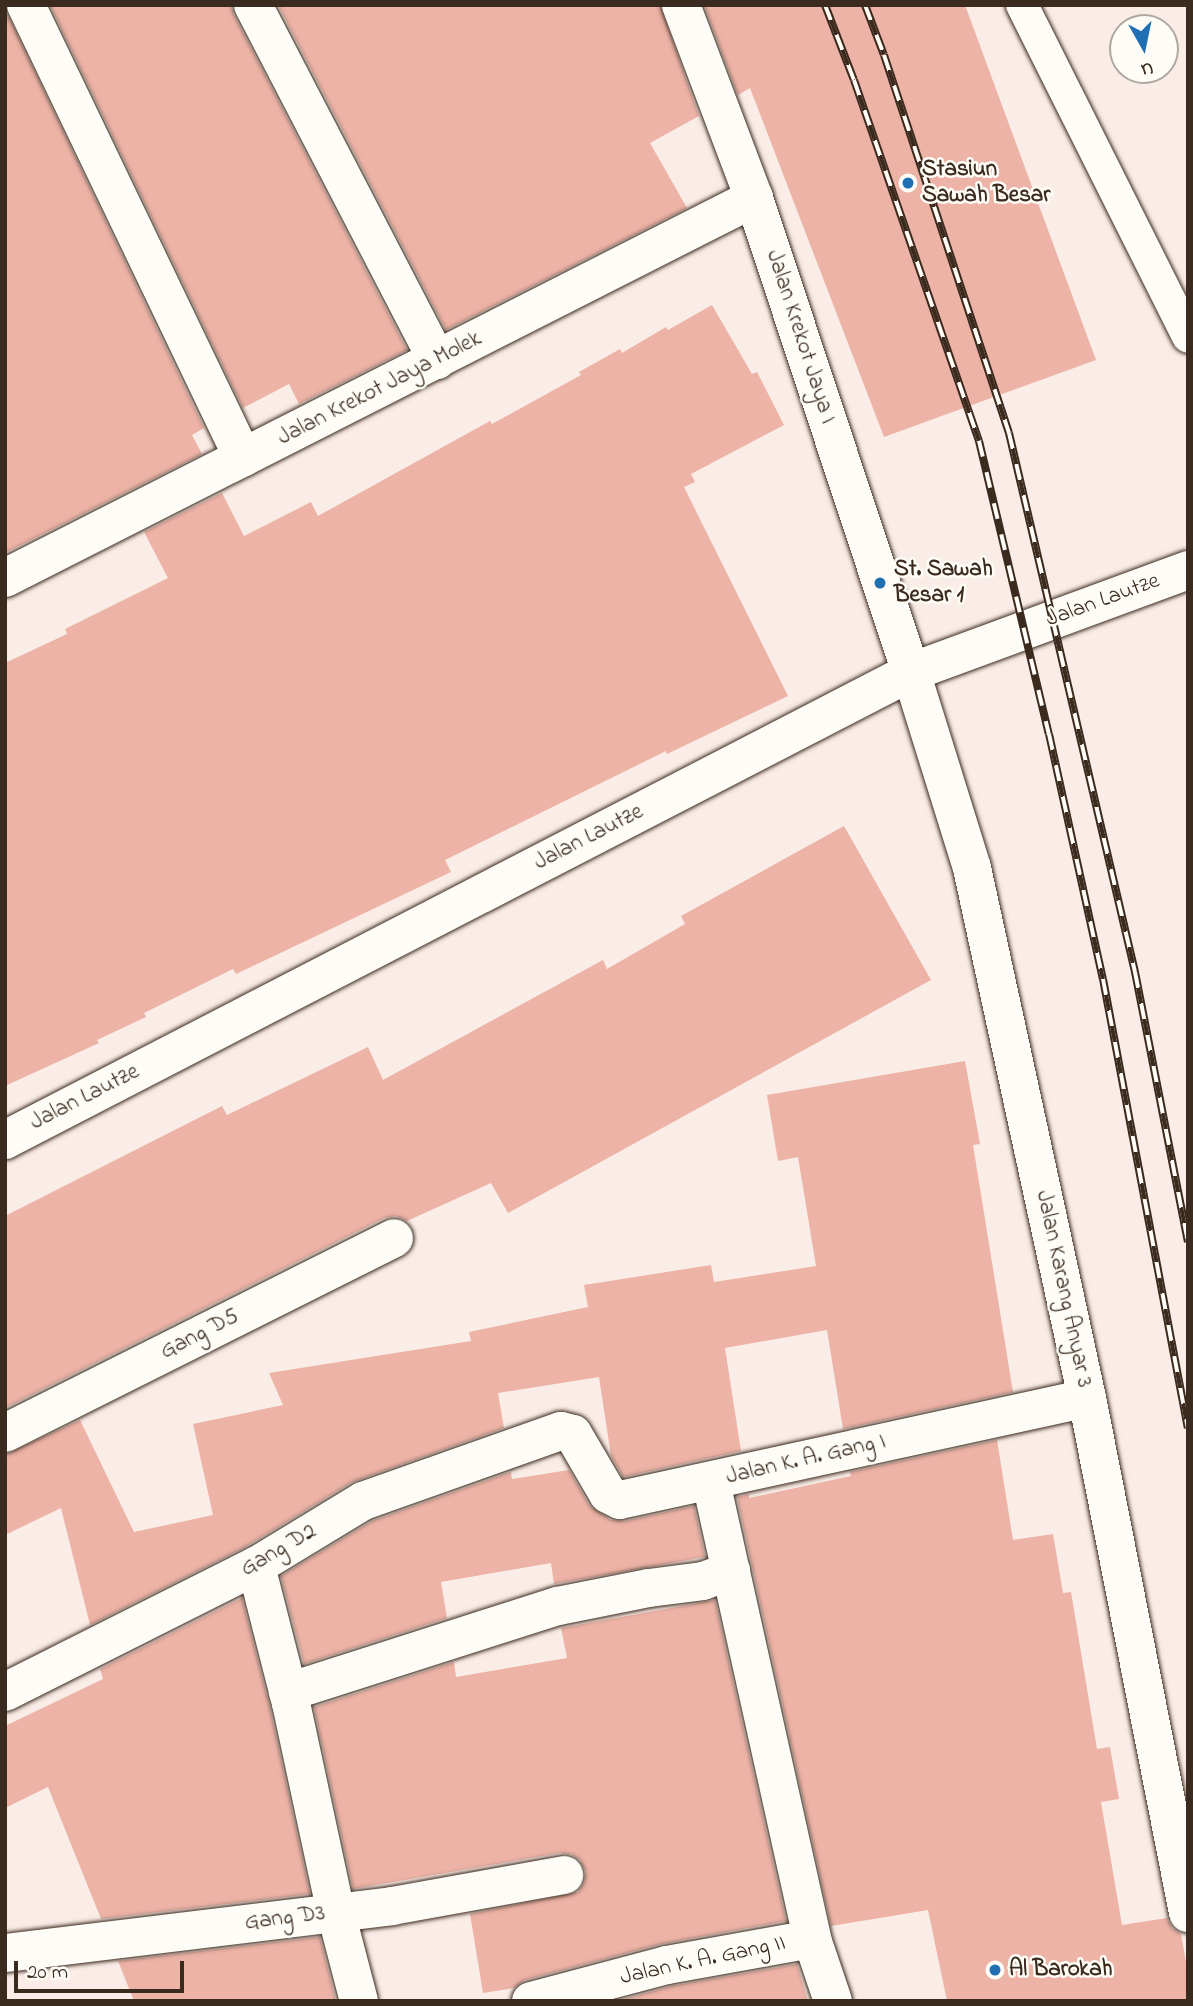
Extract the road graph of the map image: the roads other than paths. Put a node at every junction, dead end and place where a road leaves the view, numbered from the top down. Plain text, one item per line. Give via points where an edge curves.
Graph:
1 (26, 5) edge
2 (681, 5) edge
3 (1022, 5) edge
4 (265, 9) edge
5 (754, 198) junction
6 (1188, 337) edge
7 (437, 360) junction
8 (243, 458) junction
9 (1188, 570) edge
10 (5, 579) edge
11 (911, 672) junction
12 (5, 1140) edge
13 (394, 1238) dead end
14 (1087, 1398) junction
15 (561, 1431) joint
16 (5, 1433) edge
17 (711, 1482) junction
18 (256, 1566) junction
19 (731, 1571) junction
20 (5, 1692) edge
21 (288, 1692) junction
22 (564, 1875) dead end
23 (336, 1913) junction
24 (1188, 1913) edge
25 (812, 1939) junction
26 (5, 1953) edge
27 (359, 2001) edge
28 (531, 2001) edge
29 (833, 2001) edge

1 - 8 street
2 - 5 street, Jalan Krekot Jaya I
3 - 6 lane
4 - 7 street
5 - 7 street, Jalan Krekot Jaya Molek
5 - 11 street, Jalan Krekot Jaya I
7 - 8 street, Jalan Krekot Jaya Molek
8 - 10 street, Jalan Krekot Jaya Molek
9 - 11 street, Jalan Lautze
11 - 12 street, Jalan Lautze
11 - 14 street, Jalan Karang Anyar 3 via 972,868
13 - 16 street, Gang D5
14 - 17 street, Jalan K. A. Gang I
14 - 24 street, Jalan Karang Anyar 3
15 - 17 street, Jalan K. A. Gang I via 573,1434 615,1500
15 - 18 street, Gang D2 via 363,1500
17 - 19 street
18 - 20 street, Gang D2
18 - 21 street
19 - 21 street via 703,1581 558,1606
19 - 25 street
21 - 23 street
22 - 23 street, Gang D3
23 - 26 street, Gang D3
23 - 27 street
25 - 28 street, Jalan K. A. Gang II via 667,1965
25 - 29 street, Jalan K. A. Gang II

